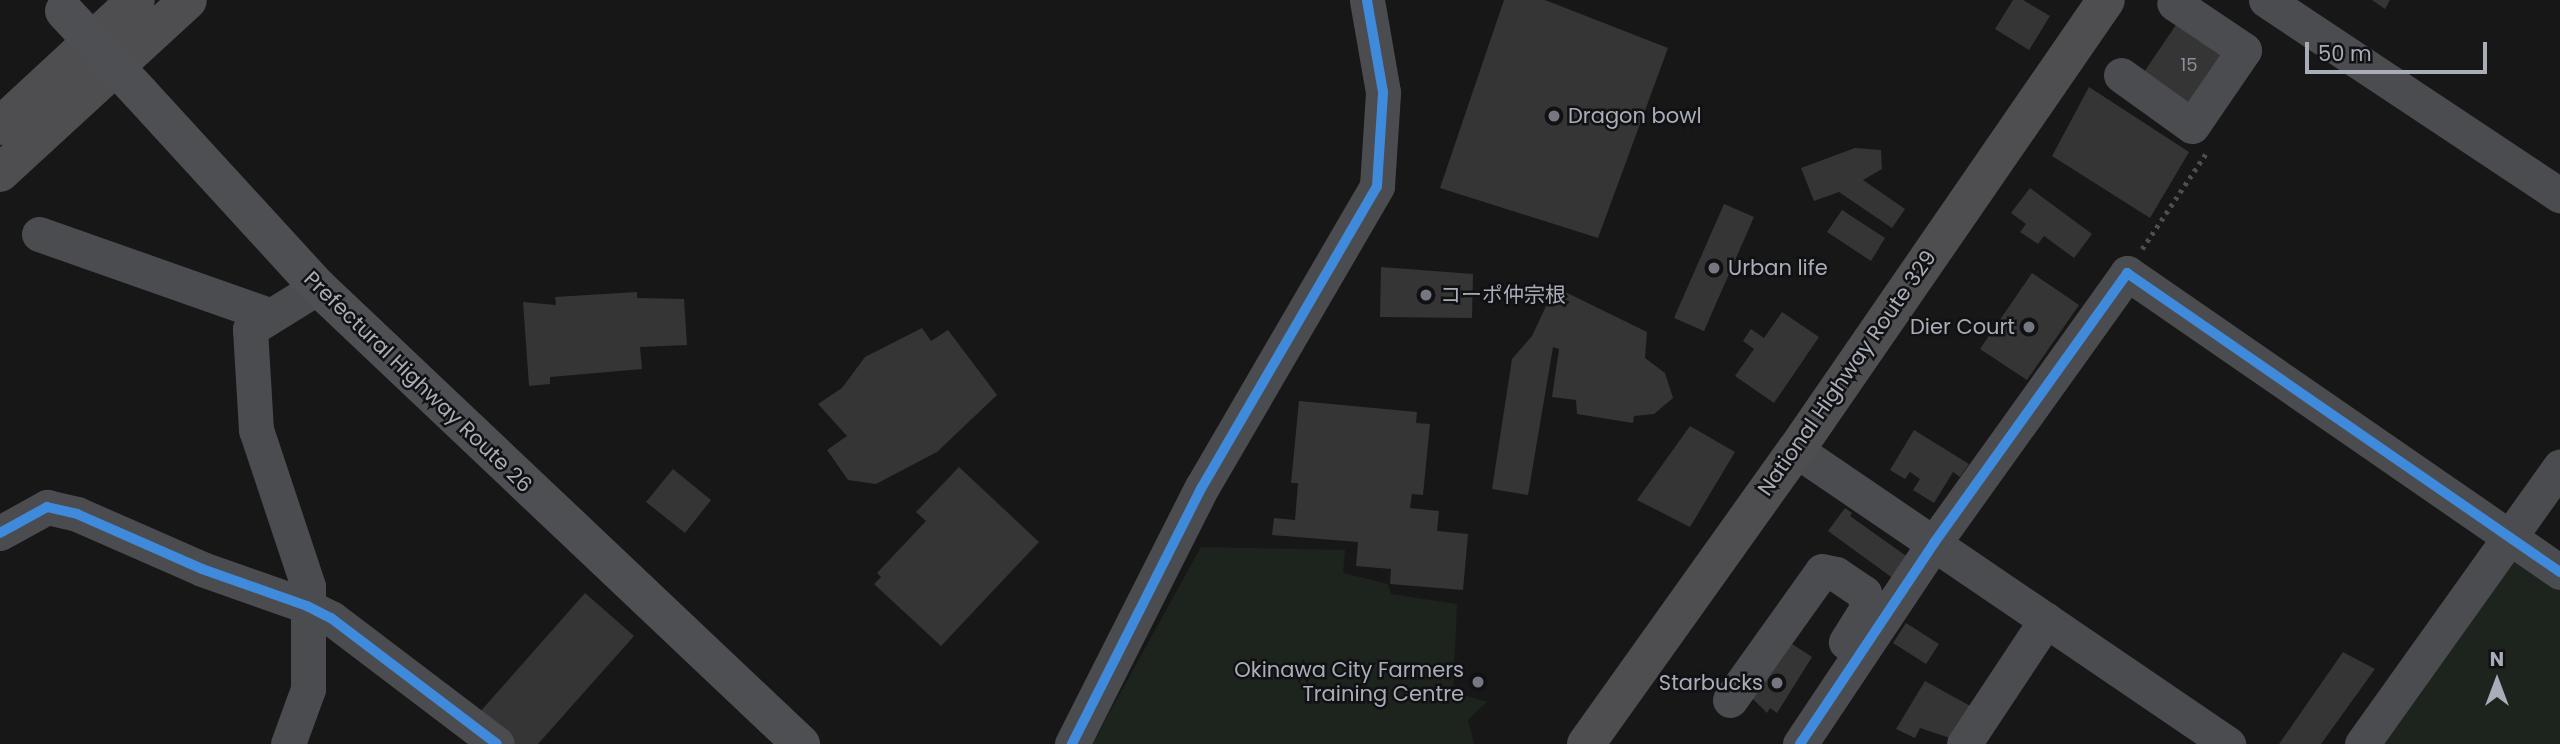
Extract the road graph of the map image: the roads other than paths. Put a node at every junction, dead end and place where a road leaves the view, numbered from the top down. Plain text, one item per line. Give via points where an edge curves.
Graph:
1 (136, 0) edge
2 (188, 0) edge
3 (1367, 0) edge
4 (2106, 0) edge
5 (2266, 0) edge
6 (2174, 3) dead end
7 (59, 6) edge
8 (2301, 10) edge
9 (2121, 75) dead end
10 (0, 126) edge
11 (0, 173) edge
12 (2560, 195) edge
13 (39, 233) dead end
14 (318, 287) junction
15 (269, 316) junction
16 (1796, 450) junction
17 (2560, 466) edge
18 (0, 533) edge
19 (2507, 536) junction
20 (1934, 543) junction
21 (2560, 572) edge
22 (307, 606) junction
23 (2046, 620) junction
24 (1730, 700) dead end
25 (1792, 743) edge
26 (288, 744) edge
27 (497, 744) edge
28 (801, 744) edge
29 (1072, 744) edge
30 (1586, 744) edge
31 (1964, 744) edge
32 (2228, 744) edge
33 (2362, 744) edge

1 - 10 highway
2 - 11 highway
3 - 29 street via 1383,92 1377,186 1202,487
4 - 16 highway, National Highway Route 329
5 - 8 street
6 - 9 street via 2244,50 2192,126
7 - 14 main road, Prefectural Highway Route 26, bridge
8 - 12 street
13 - 15 street
14 - 15 street
14 - 28 main road, Prefectural Highway Route 26
15 - 22 street via 250,329 256,430 307,586
16 - 20 street
16 - 30 highway, National Highway Route 329
17 - 19 street
18 - 22 street via 47,507 77,514 202,569
19 - 20 street via 2127,274
19 - 21 street
19 - 33 street
20 - 23 street
20 - 25 street
22 - 26 street via 308,689
22 - 27 street via 331,618
23 - 31 street
23 - 32 street
24 - 25 street via 1822,571 1836,574 1864,593 1867,608

